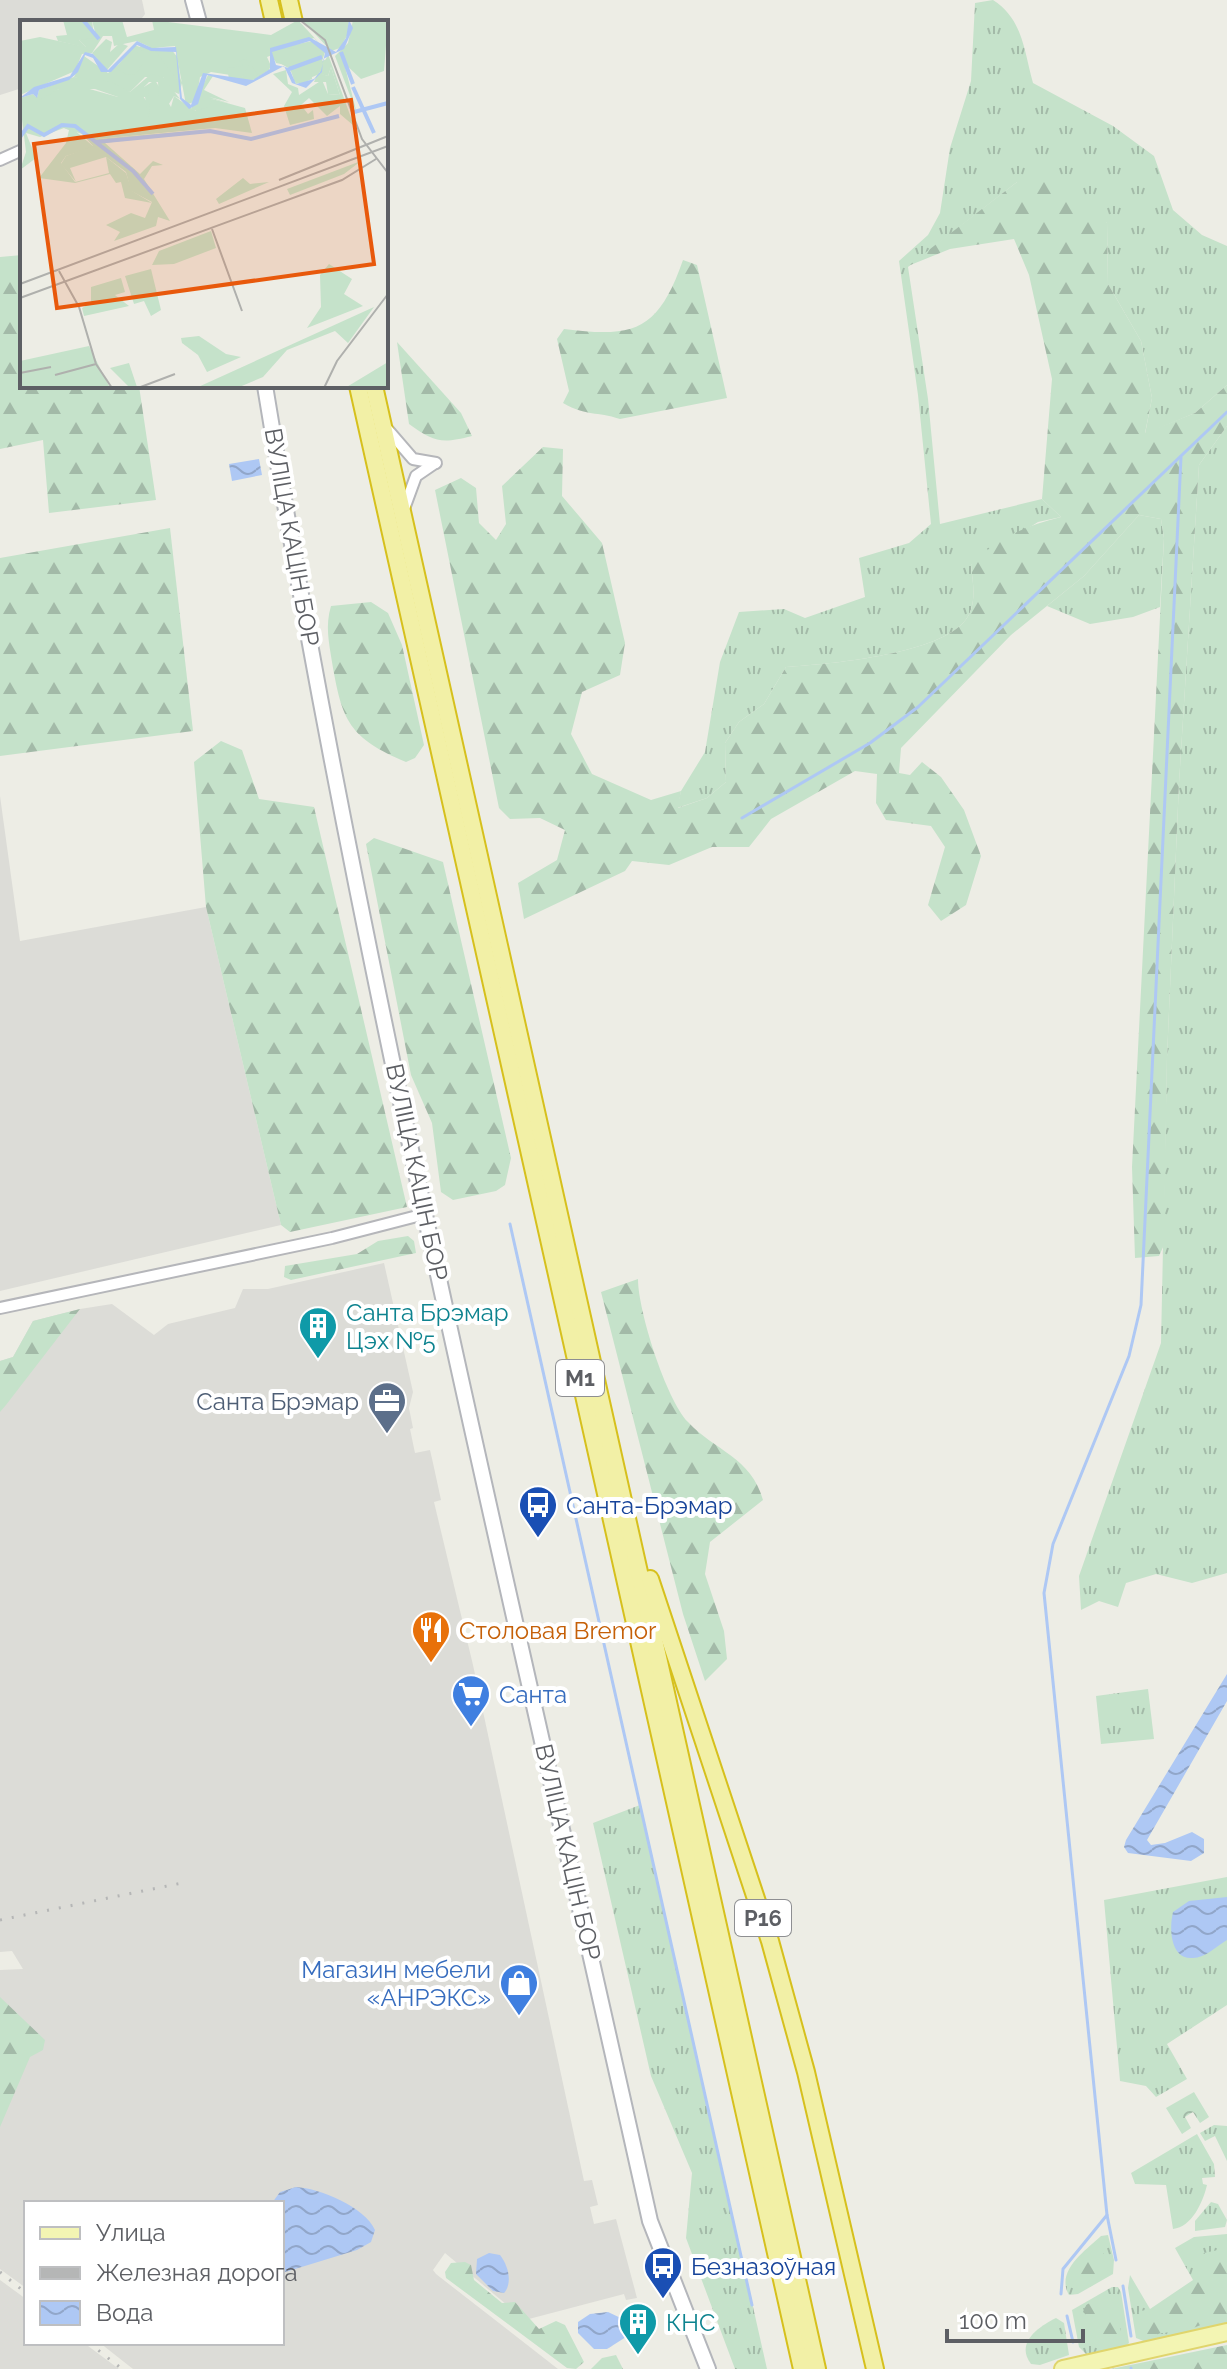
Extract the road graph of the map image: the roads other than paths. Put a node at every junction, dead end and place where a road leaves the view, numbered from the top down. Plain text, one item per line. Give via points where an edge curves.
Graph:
1 (193, 0) edge
2 (269, 0) edge
3 (289, 0) edge
4 (198, 20) edge
5 (274, 20) edge
6 (294, 20) edge
7 (20, 151) edge
8 (0, 160) edge
9 (265, 388) edge
10 (358, 388) edge
11 (374, 388) edge
12 (381, 421) junction
13 (403, 520) junction
14 (425, 1214) junction
15 (0, 1308) edge
16 (617, 1477) junction
17 (1227, 2332) edge
18 (708, 2369) edge
19 (802, 2369) edge
20 (817, 2369) edge
21 (875, 2369) edge
22 (1063, 2369) edge

1 - 4 main road
2 - 5 highway
3 - 6 highway
7 - 8 street
9 - 14 main road, ВУЛІЦА КАЦІН БОР via 293,557
10 - 19 highway, М1
11 - 12 highway, М1
12 - 13 highway, М1
12 - 13 street via 413,459 436,463 416,476
13 - 16 highway, М1
14 - 15 street
14 - 18 main road, ВУЛІЦА КАЦІН БОР via 650,2221
16 - 20 highway, М1
16 - 21 highway, Р16 via 770,1941
17 - 22 main road

